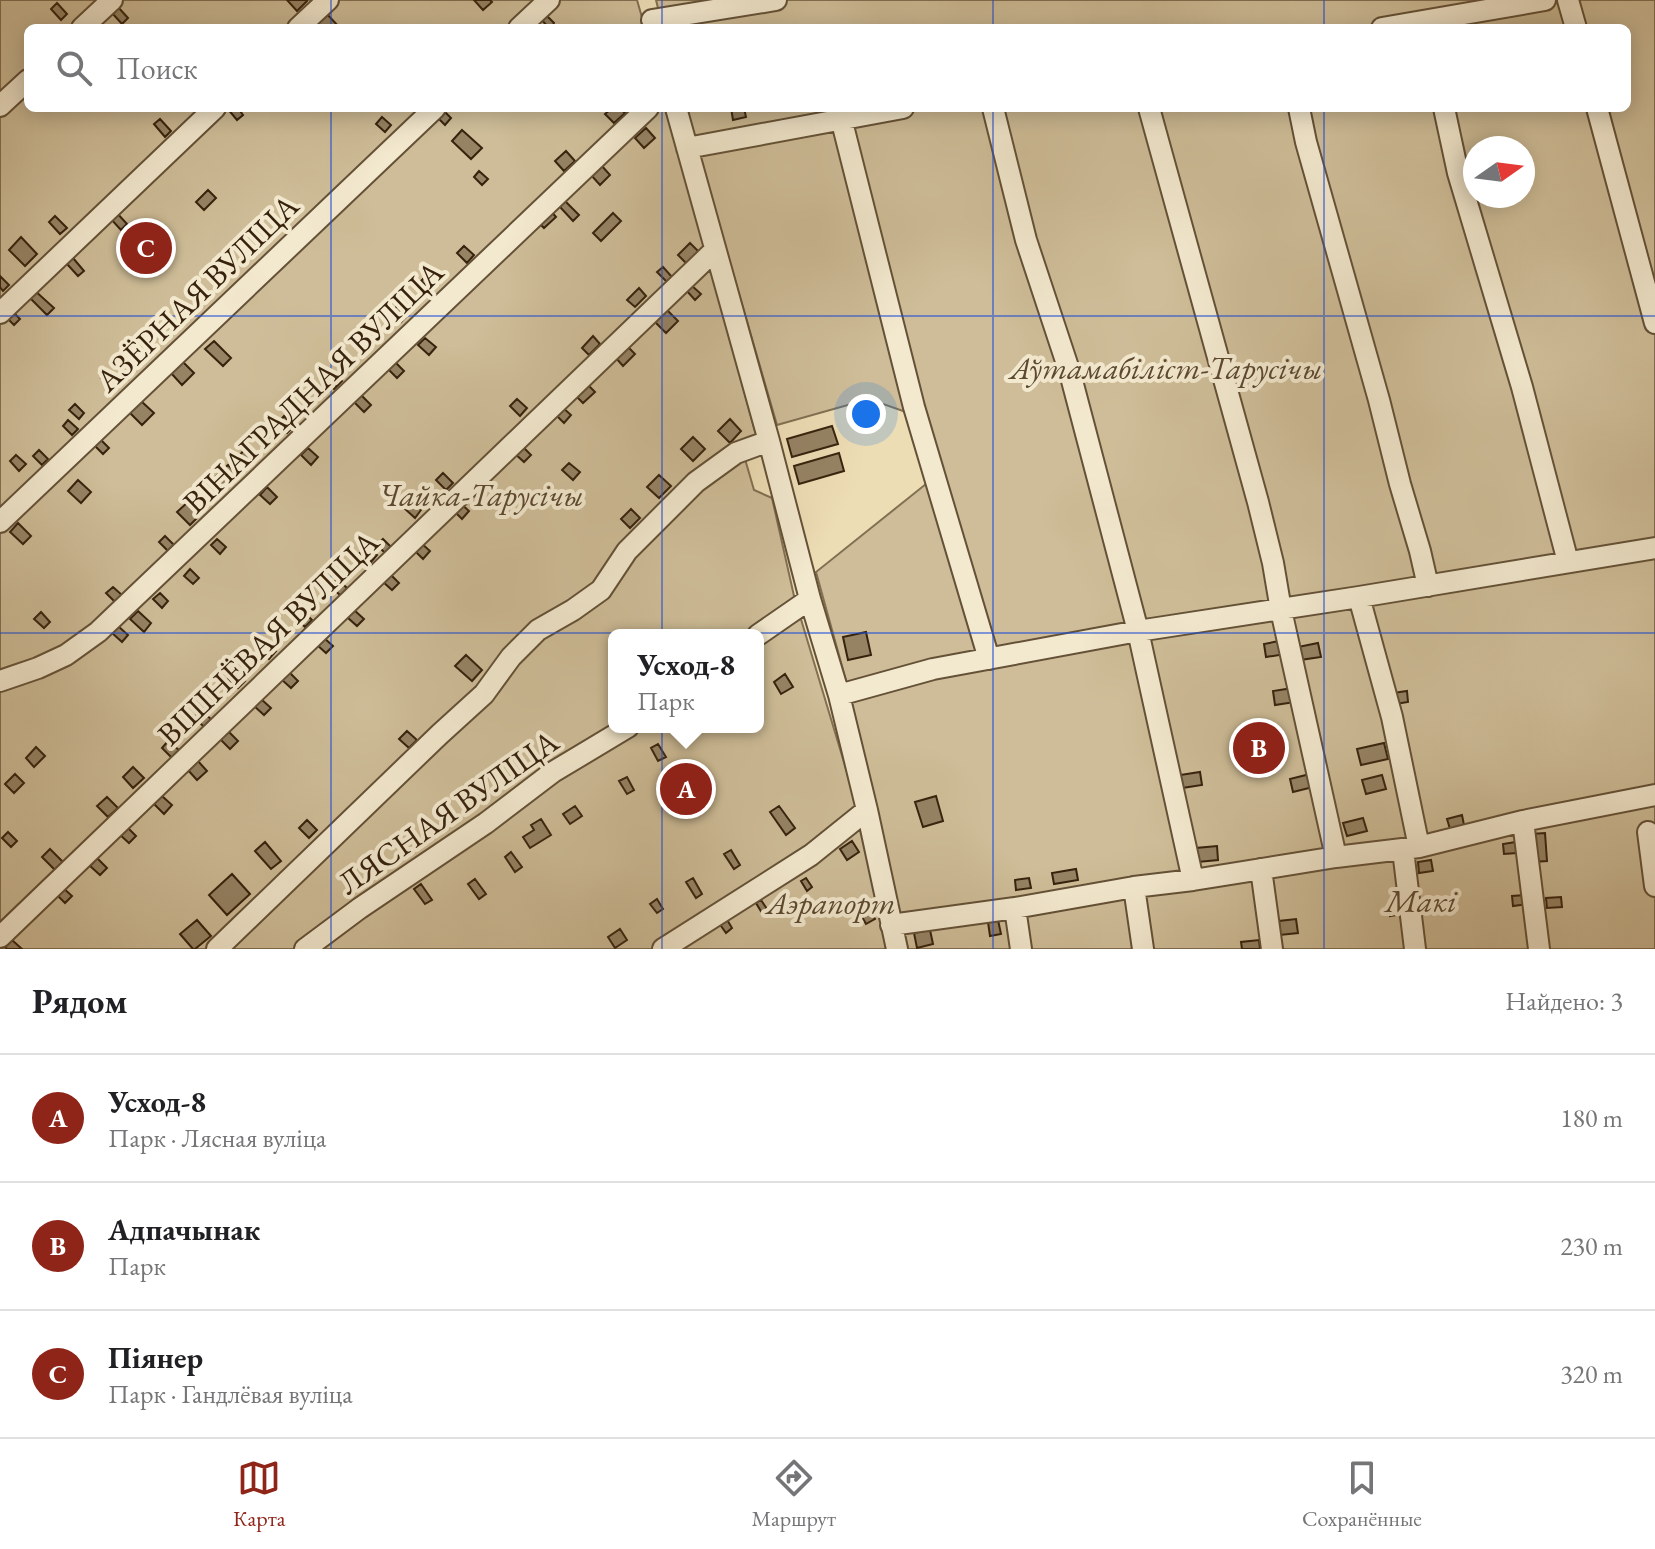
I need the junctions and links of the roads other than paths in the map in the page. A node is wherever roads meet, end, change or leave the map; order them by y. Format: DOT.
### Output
graph roads {
  1 [pos="112,0"];
  2 [pos="328,0"];
  3 [pos="549,0"];
  4 [pos="647,0"];
  5 [pos="776,0"];
  6 [pos="1545,0"];
  7 [pos="1568,0"];
  8 [pos="86,24"];
  9 [pos="302,24"];
  10 [pos="523,24"];
  11 [pos="653,24"];
  12 [pos="1431,24"];
  13 [pos="1575,24"];
  14 [pos="24,84"];
  15 [pos="0,106"];
  16 [pos="211,112"];
  17 [pos="431,112"];
  18 [pos="644,112"];
  19 [pos="677,112"];
  20 [pos="878,112"];
  21 [pos="994,112"];
  22 [pos="1150,112"];
  23 [pos="1300,112"];
  24 [pos="1445,112"];
  25 [pos="1598,112"];
  26 [pos="841,118"];
  27 [pos="687,148"];
  28 [pos="715,250"];
  29 [pos="0,313"];
  30 [pos="1655,323"];
  31 [pos="769,441"];
  32 [pos="0,522"];
  33 [pos="1655,548"];
  34 [pos="1568,562"];
  35 [pos="1428,586"];
  36 [pos="1359,597"];
  37 [pos="810,599"];
  38 [pos="1281,610"];
  39 [pos="764,631"];
  40 [pos="1138,631"];
  41 [pos="989,659"];
  42 [pos="0,681"];
  43 [pos="839,695"];
  44 [pos="618,733"];
  45 [pos="1655,795"];
  46 [pos="867,810"];
  47 [pos="1523,821"];
  48 [pos="1648,832"];
  49 [pos="1411,848"];
  50 [pos="1336,857"];
  51 [pos="1261,869"];
  52 [pos="1193,880"];
  53 [pos="1655,886"];
  54 [pos="1134,887"];
  55 [pos="1015,908"];
  56 [pos="891,925"];
  57 [pos="0,937"];
  58 [pos="217,949"];
  59 [pos="305,949"];
  60 [pos="663,949"];
  61 [pos="897,949"];
  62 [pos="1021,949"];
  63 [pos="1143,949"];
  64 [pos="1272,949"];
  65 [pos="1415,949"];
  66 [pos="1539,949"];
  1 -- 8 [label="street"];
  2 -- 9 [label="street"];
  3 -- 10 [label="street"];
  4 -- 11 [label="street"];
  5 -- 11 [label="street"];
  6 -- 12 [label="street"];
  7 -- 13 [label="street"];
  14 -- 15 [label="street"];
  16 -- 29 [label="street"];
  17 -- 32 [label="street, АЗЁРНАЯ ВУЛІЦА"];
  18 -- 42 [label="street, ВІНАГРАДНАЯ ВУЛІЦА"];
  19 -- 27 [label="street"];
  20 -- 26 [label="street"];
  21 -- 40 [label="street"];
  22 -- 38 [label="street"];
  23 -- 35 [label="street"];
  24 -- 34 [label="street"];
  25 -- 30 [label="street"];
  26 -- 27 [label="street"];
  26 -- 41 [label="street"];
  27 -- 28 [label="street"];
  28 -- 31 [label="street"];
  28 -- 57 [label="street, ВІШНЁВАЯ ВУЛІЦА"];
  31 -- 37 [label="street"];
  31 -- 58 [label="street"];
  33 -- 34 [label="street"];
  34 -- 35 [label="street"];
  35 -- 36 [label="street"];
  36 -- 38 [label="street"];
  36 -- 49 [label="street"];
  37 -- 39 [label="street"];
  37 -- 43 [label="street"];
  38 -- 40 [label="street"];
  38 -- 50 [label="street"];
  40 -- 41 [label="street"];
  40 -- 52 [label="street"];
  41 -- 43 [label="street"];
  43 -- 46 [label="street"];
  44 -- 59 [label="street, ЛЯСНАЯ ВУЛІЦА"];
  45 -- 47 [label="street"];
  46 -- 56 [label="street"];
  46 -- 60 [label="street"];
  47 -- 49 [label="street"];
  47 -- 66 [label="street"];
  48 -- 53 [label="street"];
  49 -- 50 [label="street"];
  49 -- 65 [label="street"];
  50 -- 51 [label="street"];
  51 -- 52 [label="street"];
  51 -- 64 [label="street"];
  52 -- 54 [label="street"];
  54 -- 55 [label="street"];
  54 -- 63 [label="street"];
  55 -- 56 [label="street"];
  55 -- 62 [label="street"];
  56 -- 61 [label="street"];
}
